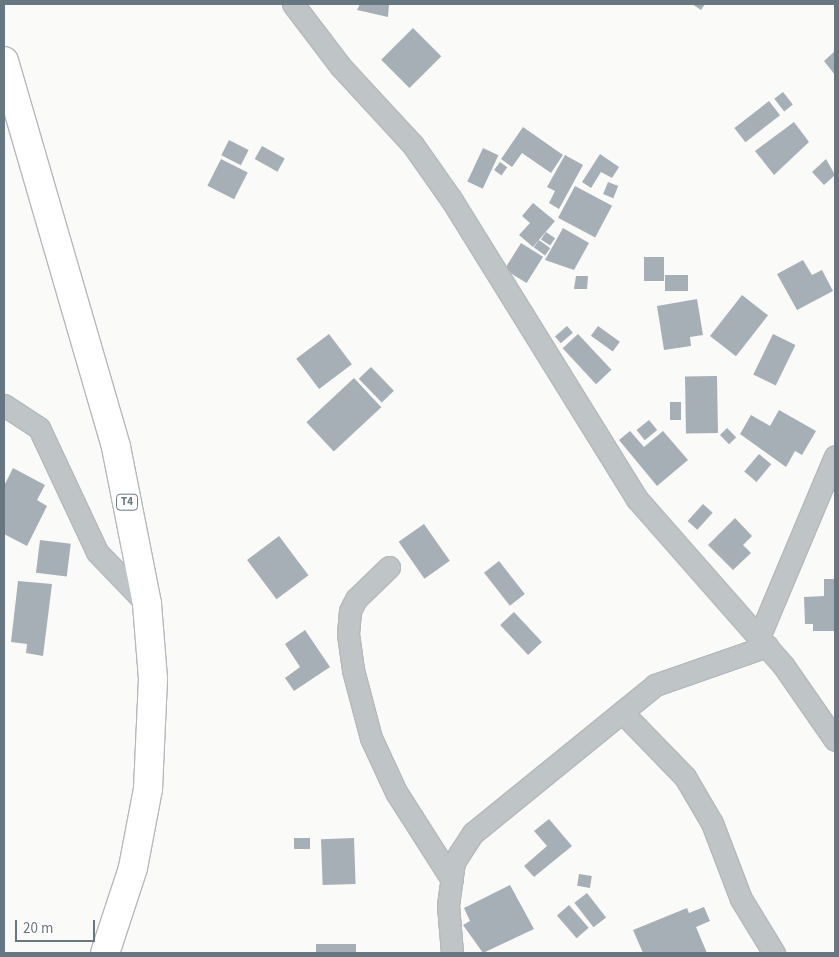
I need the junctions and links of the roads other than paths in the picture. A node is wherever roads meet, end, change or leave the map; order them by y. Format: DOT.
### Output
graph roads {
  1 [pos="293,4"];
  2 [pos="4,61"];
  3 [pos="4,405"];
  4 [pos="835,456"];
  5 [pos="389,567"];
  6 [pos="147,604"];
  7 [pos="763,641"];
  8 [pos="622,712"];
  9 [pos="835,740"];
  10 [pos="452,880"];
  11 [pos="105,953"];
  12 [pos="452,953"];
  13 [pos="774,953"];
  1 -- 7 [label="street"];
  2 -- 6 [label="highway, T4"];
  3 -- 6 [label="street"];
  4 -- 7 [label="street"];
  5 -- 10 [label="street"];
  6 -- 11 [label="highway, T4"];
  7 -- 8 [label="street"];
  7 -- 9 [label="street"];
  8 -- 10 [label="street"];
  8 -- 13 [label="street"];
  10 -- 12 [label="street"];
}
